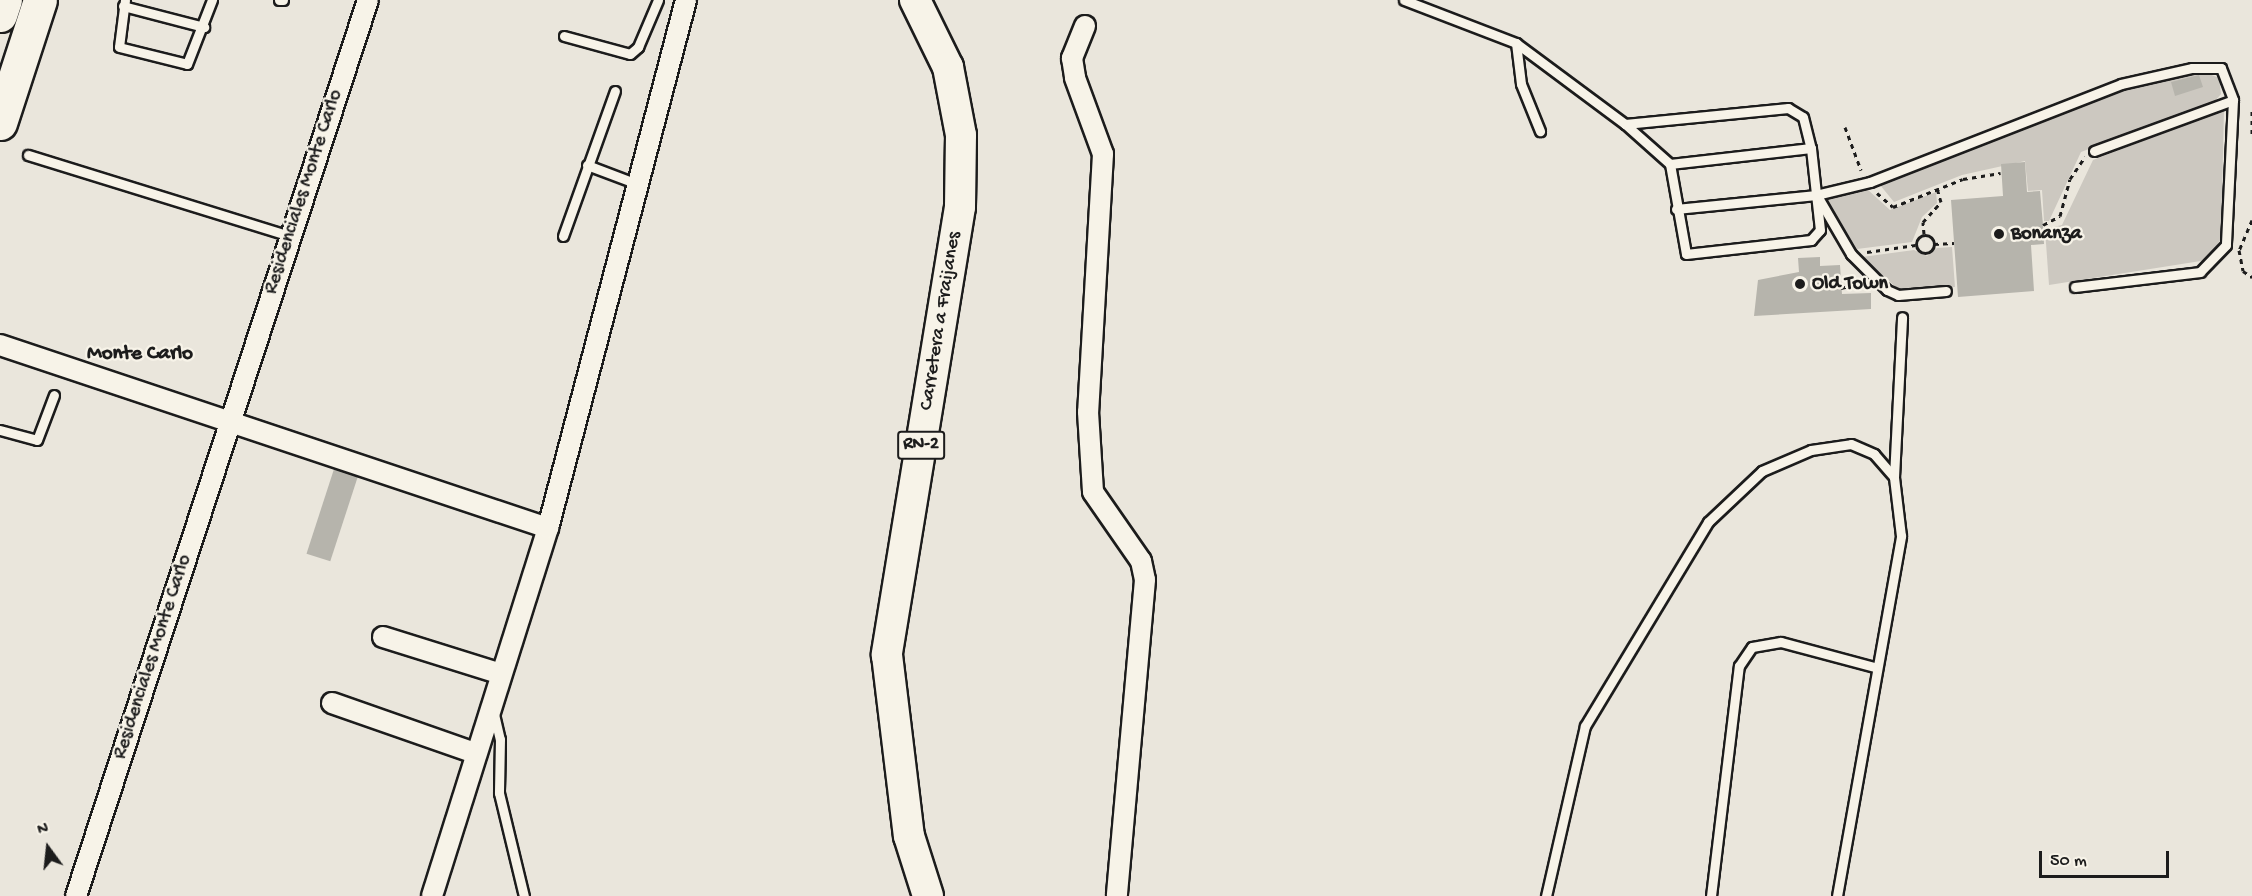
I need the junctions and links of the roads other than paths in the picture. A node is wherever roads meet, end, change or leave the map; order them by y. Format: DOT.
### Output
graph roads {
  1 [pos="5,0"];
  2 [pos="40,0"];
  3 [pos="212,0"];
  4 [pos="368,0"];
  5 [pos="658,0"];
  6 [pos="686,0"];
  7 [pos="915,0"];
  8 [pos="1404,0"];
  9 [pos="124,3"];
  10 [pos="0,15"];
  11 [pos="1085,26"];
  12 [pos="204,27"];
  13 [pos="564,36"];
  14 [pos="1516,43"];
  15 [pos="615,91"];
  16 [pos="2233,100"];
  17 [pos="0,123"];
  18 [pos="1625,124"];
  19 [pos="1540,131"];
  20 [pos="1811,148"];
  21 [pos="2094,152"];
  22 [pos="28,155"];
  23 [pos="1670,164"];
  24 [pos="587,165"];
  25 [pos="640,185"];
  26 [pos="1816,195"];
  27 [pos="1676,209"];
  28 [pos="289,236"];
  29 [pos="563,236"];
  30 [pos="2075,287"];
  31 [pos="1946,291"];
  32 [pos="1902,317"];
  33 [pos="0,345"];
  34 [pos="54,395"];
  35 [pos="231,418"];
  36 [pos="0,430"];
  37 [pos="1894,477"];
  38 [pos="548,528"];
  39 [pos="383,637"];
  40 [pos="1874,667"];
  41 [pos="501,674"];
  42 [pos="492,702"];
  43 [pos="332,703"];
  44 [pos="475,753"];
  45 [pos="76,896"];
  46 [pos="432,896"];
  47 [pos="524,896"];
  48 [pos="928,896"];
  49 [pos="1117,896"];
  50 [pos="1546,896"];
  51 [pos="1711,896"];
  52 [pos="1837,896"];
  1 -- 10 [label="highway"];
  2 -- 17 [label="highway"];
  3 -- 12 [label="lane"];
  4 -- 28 [label="street, Residenciales Monte Carlo"];
  5 -- 13 [label="lane"];
  6 -- 25 [label="street"];
  7 -- 48 [label="main road, Carretera a Fraijanes / RN-2"];
  8 -- 14 [label="lane"];
  9 -- 12 [label="lane"];
  9 -- 12 [label="lane"];
  11 -- 49 [label="street"];
  14 -- 18 [label="lane"];
  14 -- 19 [label="lane"];
  15 -- 24 [label="lane"];
  16 -- 21 [label="lane"];
  16 -- 26 [label="lane"];
  16 -- 30 [label="lane"];
  18 -- 20 [label="lane"];
  18 -- 23 [label="lane"];
  20 -- 23 [label="lane"];
  20 -- 26 [label="lane"];
  22 -- 28 [label="lane"];
  23 -- 27 [label="lane"];
  24 -- 25 [label="lane"];
  24 -- 29 [label="lane"];
  25 -- 38 [label="street"];
  26 -- 27 [label="lane"];
  26 -- 27 [label="lane"];
  26 -- 31 [label="lane"];
  28 -- 35 [label="street, Residenciales Monte Carlo"];
  32 -- 37 [label="lane"];
  33 -- 35 [label="street"];
  34 -- 36 [label="lane"];
  35 -- 38 [label="street"];
  35 -- 45 [label="street, Residenciales Monte Carlo"];
  37 -- 40 [label="lane"];
  37 -- 50 [label="lane"];
  38 -- 41 [label="street"];
  39 -- 41 [label="street"];
  40 -- 51 [label="lane"];
  40 -- 52 [label="lane"];
  41 -- 42 [label="street"];
  42 -- 44 [label="street"];
  42 -- 47 [label="lane"];
  43 -- 44 [label="street"];
  44 -- 46 [label="street"];
}
